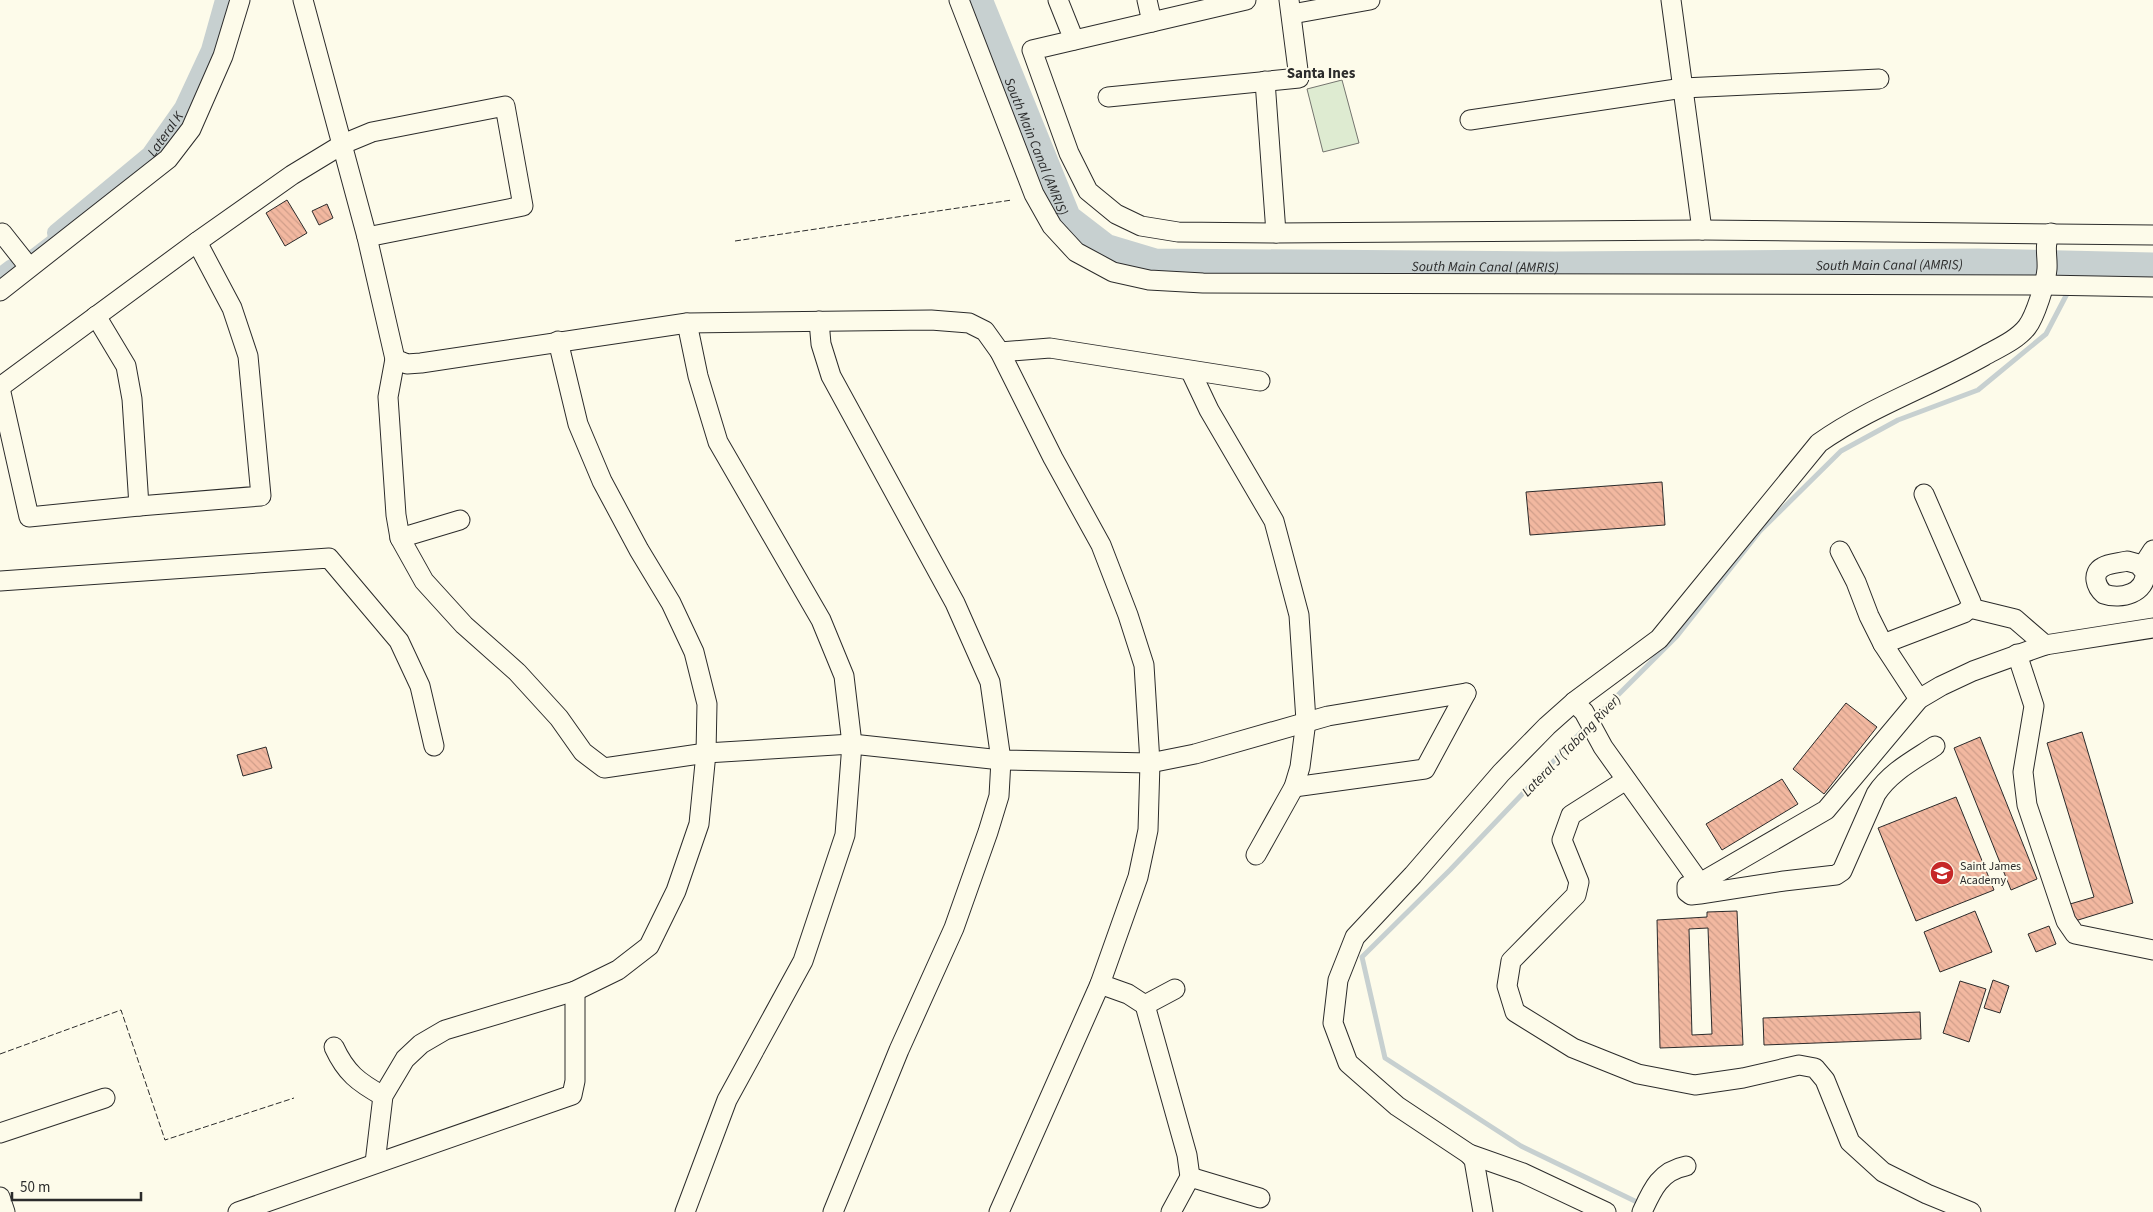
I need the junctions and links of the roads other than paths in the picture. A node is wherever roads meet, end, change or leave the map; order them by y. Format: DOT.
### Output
graph roads {
  1 [pos="240,0"];
  2 [pos="303,0"];
  3 [pos="959,0"];
  4 [pos="1058,0"];
  5 [pos="1147,0"];
  6 [pos="1246,0"];
  7 [pos="1370,0"];
  8 [pos="1671,0"];
  9 [pos="1290,7"];
  10 [pos="1152,22"];
  11 [pos="1074,40"];
  12 [pos="1879,79"];
  13 [pos="1265,81"];
  14 [pos="1683,88"];
  15 [pos="1108,97"];
  16 [pos="1470,120"];
  17 [pos="343,144"];
  18 [pos="1702,230"];
  19 [pos="2,233"];
  20 [pos="1276,233"];
  21 [pos="2153,234"];
  22 [pos="367,237"];
  23 [pos="2048,237"];
  24 [pos="197,242"];
  25 [pos="29,267"];
  26 [pos="2050,280"];
  27 [pos="2153,287"];
  28 [pos="0,291"];
  29 [pos="96,316"];
  30 [pos="820,321"];
  31 [pos="687,323"];
  32 [pos="558,341"];
  33 [pos="1000,352"];
  34 [pos="395,359"];
  35 [pos="1191,372"];
  36 [pos="1260,381"];
  37 [pos="0,387"];
  38 [pos="1924,494"];
  39 [pos="139,506"];
  40 [pos="460,520"];
  41 [pos="400,538"];
  42 [pos="2153,550"];
  43 [pos="1840,551"];
  44 [pos="2146,578"];
  45 [pos="0,581"];
  46 [pos="1970,608"];
  47 [pos="2153,628"];
  48 [pos="1882,644"];
  49 [pos="2044,645"];
  50 [pos="2017,654"];
  51 [pos="1919,699"];
  52 [pos="1579,707"];
  53 [pos="1306,721"];
  54 [pos="852,744"];
  55 [pos="434,746"];
  56 [pos="1935,746"];
  57 [pos="706,753"];
  58 [pos="1001,760"];
  59 [pos="1150,763"];
  60 [pos="1626,780"];
  61 [pos="1294,787"];
  62 [pos="1256,855"];
  63 [pos="1700,883"];
  64 [pos="2153,950"];
  65 [pos="1100,984"];
  66 [pos="1175,989"];
  67 [pos="575,991"];
  68 [pos="1144,1005"];
  69 [pos="334,1047"];
  70 [pos="383,1096"];
  71 [pos="105,1098"];
  72 [pos="0,1133"];
  73 [pos="1469,1154"];
  74 [pos="375,1163"];
  75 [pos="1686,1166"];
  76 [pos="1190,1177"];
  77 [pos="0,1197"];
  78 [pos="1260,1198"];
  79 [pos="5,1212"];
  80 [pos="238,1212"];
  81 [pos="685,1212"];
  82 [pos="833,1212"];
  83 [pos="999,1212"];
  84 [pos="1171,1212"];
  85 [pos="1483,1212"];
  86 [pos="1606,1212"];
  87 [pos="1642,1212"];
  88 [pos="1970,1212"];
  1 -- 25 [label="street"];
  2 -- 17 [label="street"];
  3 -- 26 [label="street"];
  4 -- 11 [label="street"];
  5 -- 10 [label="street"];
  6 -- 10 [label="street"];
  7 -- 9 [label="street"];
  8 -- 14 [label="street"];
  9 -- 13 [label="street"];
  10 -- 11 [label="street"];
  11 -- 20 [label="street"];
  12 -- 14 [label="street"];
  13 -- 15 [label="street"];
  13 -- 20 [label="street"];
  14 -- 16 [label="street"];
  14 -- 18 [label="street"];
  17 -- 22 [label="street"];
  17 -- 22 [label="street"];
  17 -- 24 [label="street"];
  18 -- 20 [label="street"];
  18 -- 23 [label="street"];
  19 -- 25 [label="street"];
  21 -- 23 [label="street"];
  22 -- 34 [label="street"];
  23 -- 26 [label="street"];
  24 -- 29 [label="street"];
  24 -- 39 [label="street"];
  25 -- 28 [label="street"];
  26 -- 27 [label="street"];
  26 -- 52 [label="street"];
  29 -- 37 [label="street"];
  29 -- 39 [label="street"];
  30 -- 31 [label="street"];
  30 -- 33 [label="street"];
  30 -- 58 [label="street"];
  31 -- 32 [label="street"];
  31 -- 54 [label="street"];
  32 -- 34 [label="street"];
  32 -- 57 [label="street"];
  33 -- 35 [label="street"];
  33 -- 59 [label="street"];
  34 -- 41 [label="street"];
  35 -- 36 [label="street"];
  35 -- 53 [label="street"];
  37 -- 39 [label="street"];
  38 -- 46 [label="street"];
  40 -- 41 [label="street"];
  41 -- 57 [label="street"];
  42 -- 44 [label="street"];
  43 -- 48 [label="street"];
  45 -- 55 [label="street"];
  46 -- 48 [label="street"];
  46 -- 49 [label="street"];
  47 -- 49 [label="street"];
  48 -- 51 [label="street"];
  49 -- 50 [label="street"];
  50 -- 51 [label="street"];
  50 -- 64 [label="street"];
  51 -- 63 [label="street"];
  52 -- 60 [label="street"];
  52 -- 73 [label="street"];
  53 -- 59 [label="street"];
  53 -- 61 [label="street"];
  53 -- 61 [label="street"];
  54 -- 57 [label="street"];
  54 -- 58 [label="street"];
  54 -- 81 [label="street"];
  56 -- 63 [label="street"];
  57 -- 67 [label="street"];
  58 -- 59 [label="street"];
  58 -- 82 [label="street"];
  59 -- 65 [label="street"];
  60 -- 63 [label="street"];
  60 -- 88 [label="street"];
  61 -- 62 [label="street"];
  65 -- 68 [label="street"];
  65 -- 83 [label="street"];
  66 -- 68 [label="street"];
  67 -- 70 [label="street"];
  67 -- 74 [label="street"];
  68 -- 76 [label="street"];
  69 -- 70 [label="street"];
  70 -- 74 [label="street"];
  71 -- 72 [label="street"];
  73 -- 85 [label="street"];
  73 -- 86 [label="street"];
  74 -- 80 [label="street"];
  75 -- 87 [label="street"];
  76 -- 78 [label="street"];
  76 -- 84 [label="street"];
  77 -- 79 [label="street"];
}
